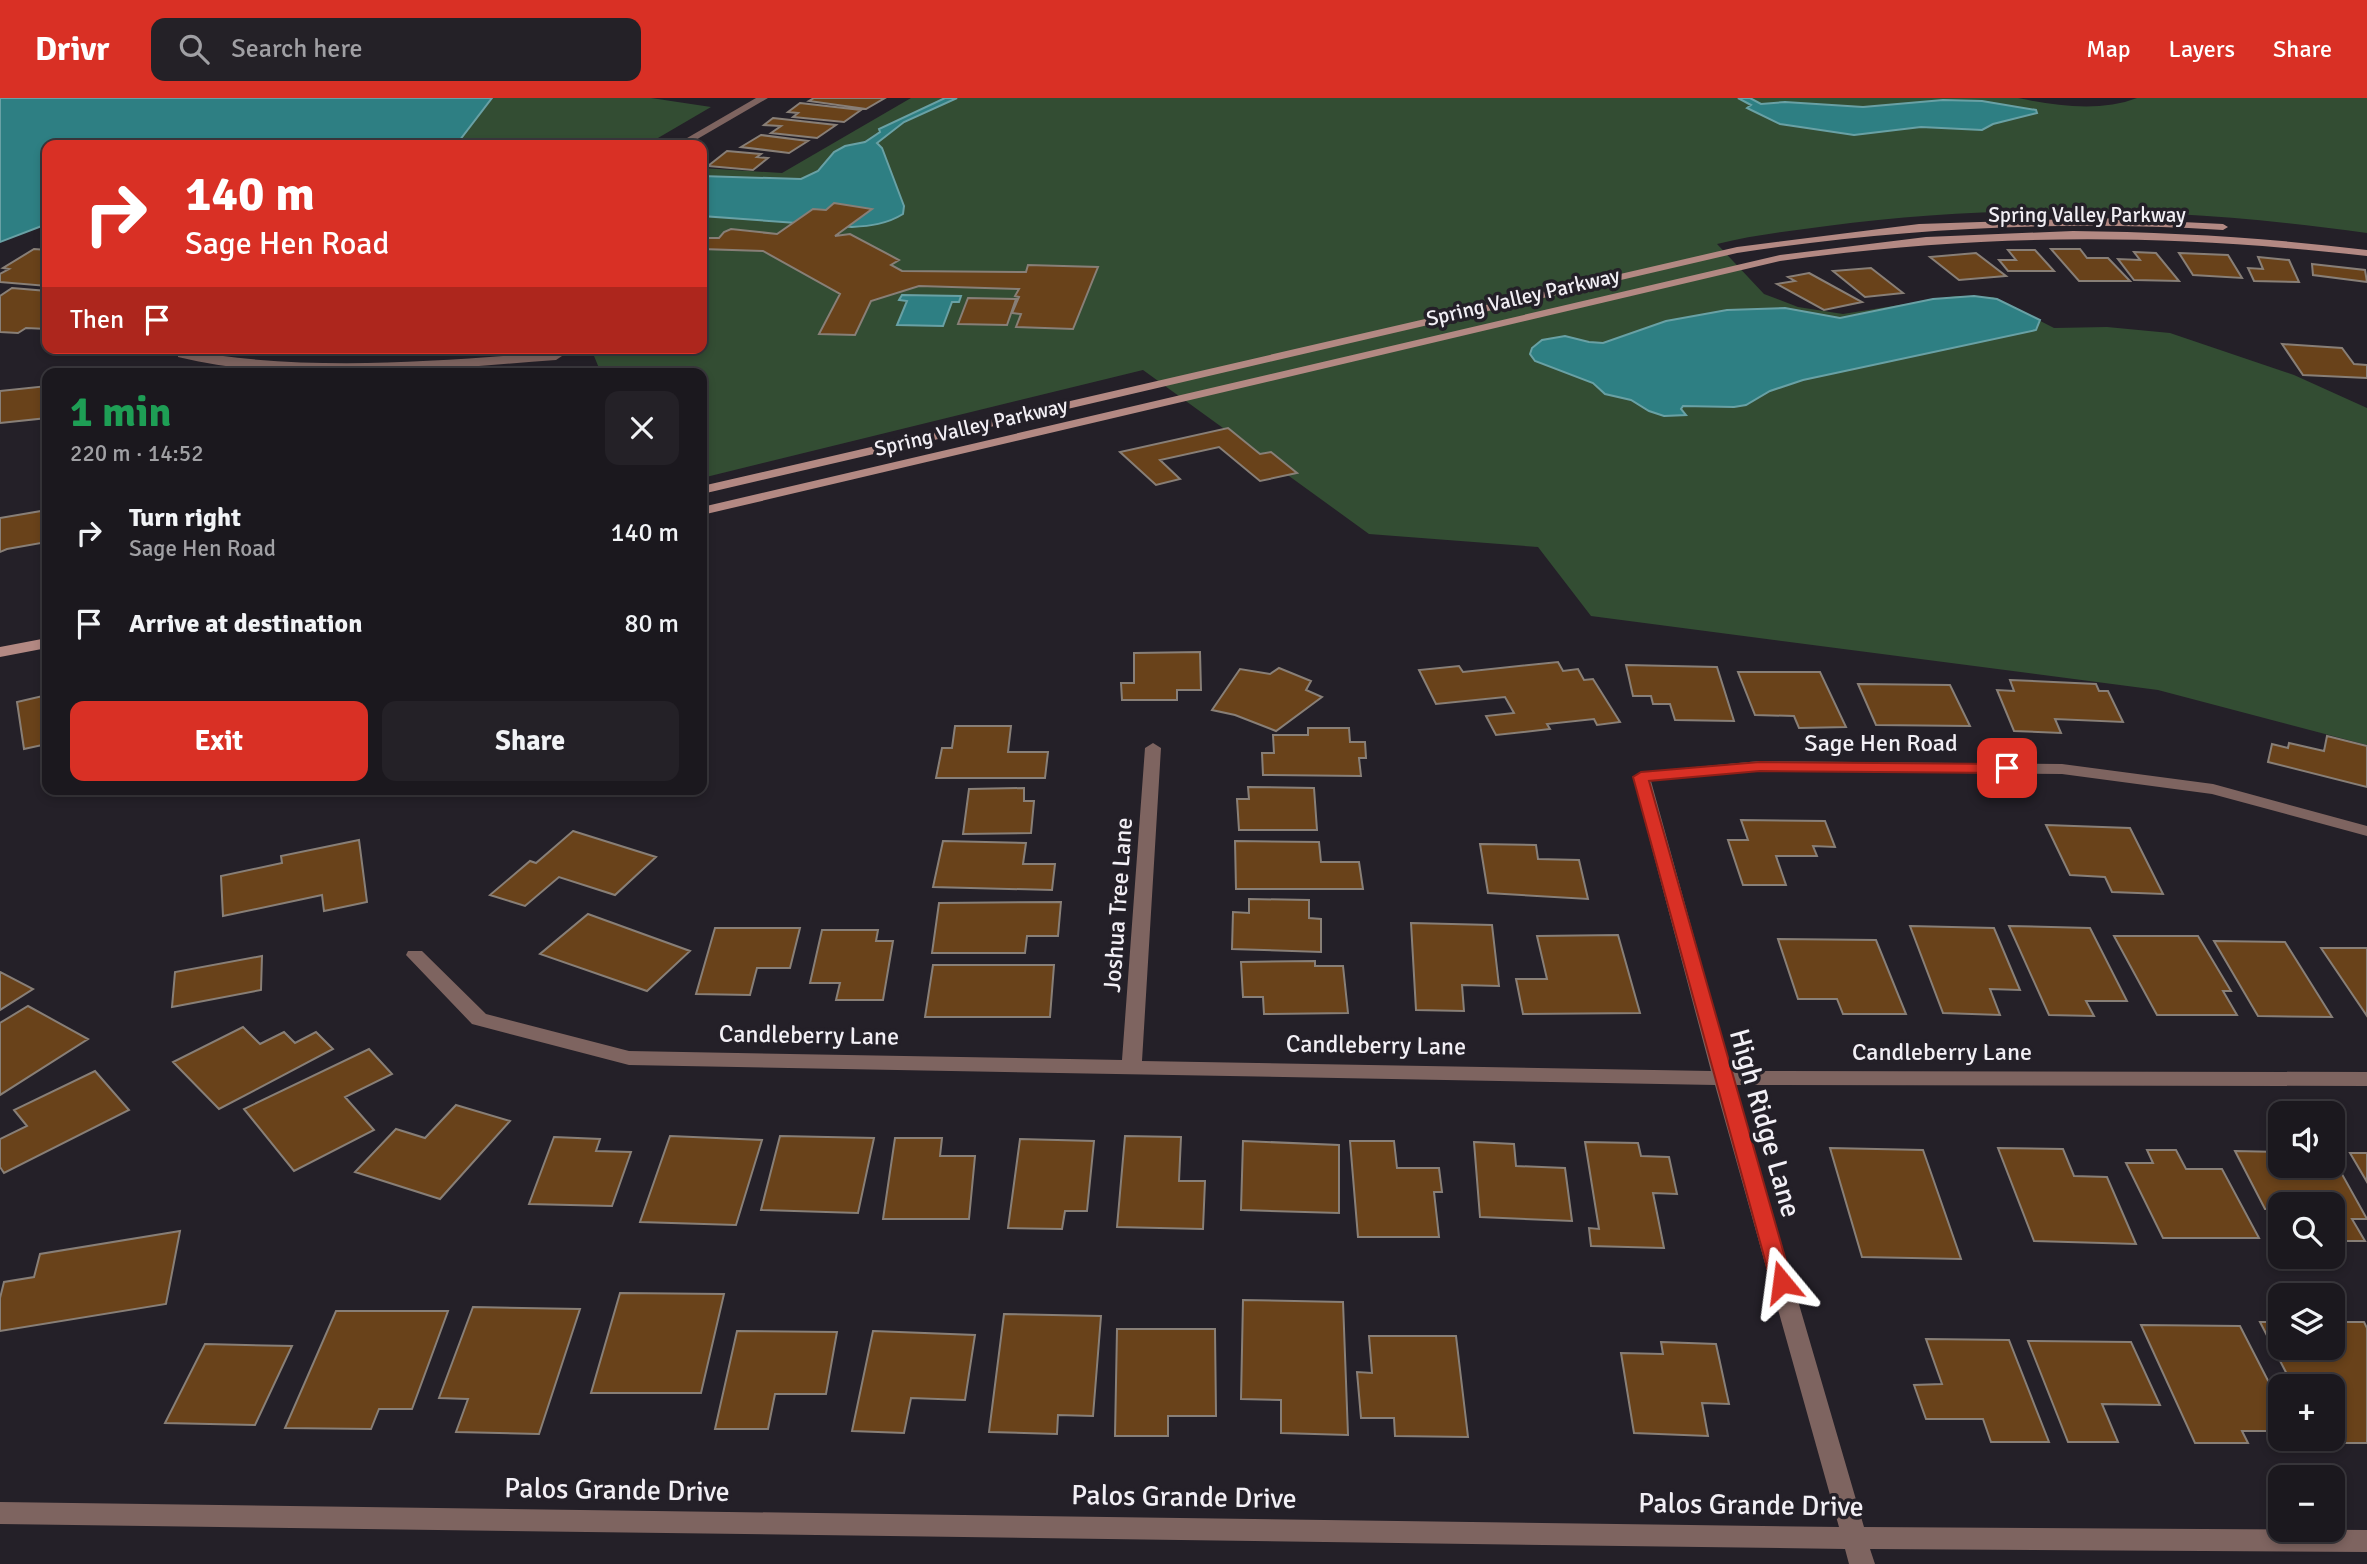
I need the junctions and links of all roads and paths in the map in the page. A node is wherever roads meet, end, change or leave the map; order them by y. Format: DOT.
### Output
graph roads {
  1 [pos="763,98"];
  2 [pos="689,140"];
  3 [pos="2367,241"];
  4 [pos="2367,253"];
  5 [pos="183,354"];
  6 [pos="536,354"];
  7 [pos="279,368"];
  8 [pos="393,368"];
  9 [pos="707,489"];
  10 [pos="707,510"];
  11 [pos="42,644"];
  12 [pos="0,652"];
  13 [pos="1153,748"];
  14 [pos="1641,777"];
  15 [pos="2367,831"];
  16 [pos="415,955"];
  17 [pos="1132,1066"];
  18 [pos="1723,1078"];
  19 [pos="2367,1079"];
  20 [pos="0,1513"];
  21 [pos="1856,1538"];
  22 [pos="2367,1541"];
  23 [pos="1863,1564"];
  1 -- 2 [label="street"];
  3 -- 9 [label="street, Spring Valley Parkway"];
  4 -- 10 [label="street, Spring Valley Parkway"];
  5 -- 7 [label="street"];
  6 -- 8 [label="street"];
  11 -- 12 [label="street"];
  13 -- 17 [label="street, Joshua Tree Lane"];
  14 -- 15 [label="street, Sage Hen Road"];
  14 -- 18 [label="street, High Ridge Lane"];
  16 -- 17 [label="street, Candleberry Lane"];
  17 -- 18 [label="street, Candleberry Lane"];
  18 -- 19 [label="street, Candleberry Lane"];
  18 -- 21 [label="street, High Ridge Lane"];
  20 -- 21 [label="street, Palos Grande Drive"];
  21 -- 22 [label="street, Palos Grande Drive"];
  21 -- 23 [label="street, High Ridge Lane"];
}
